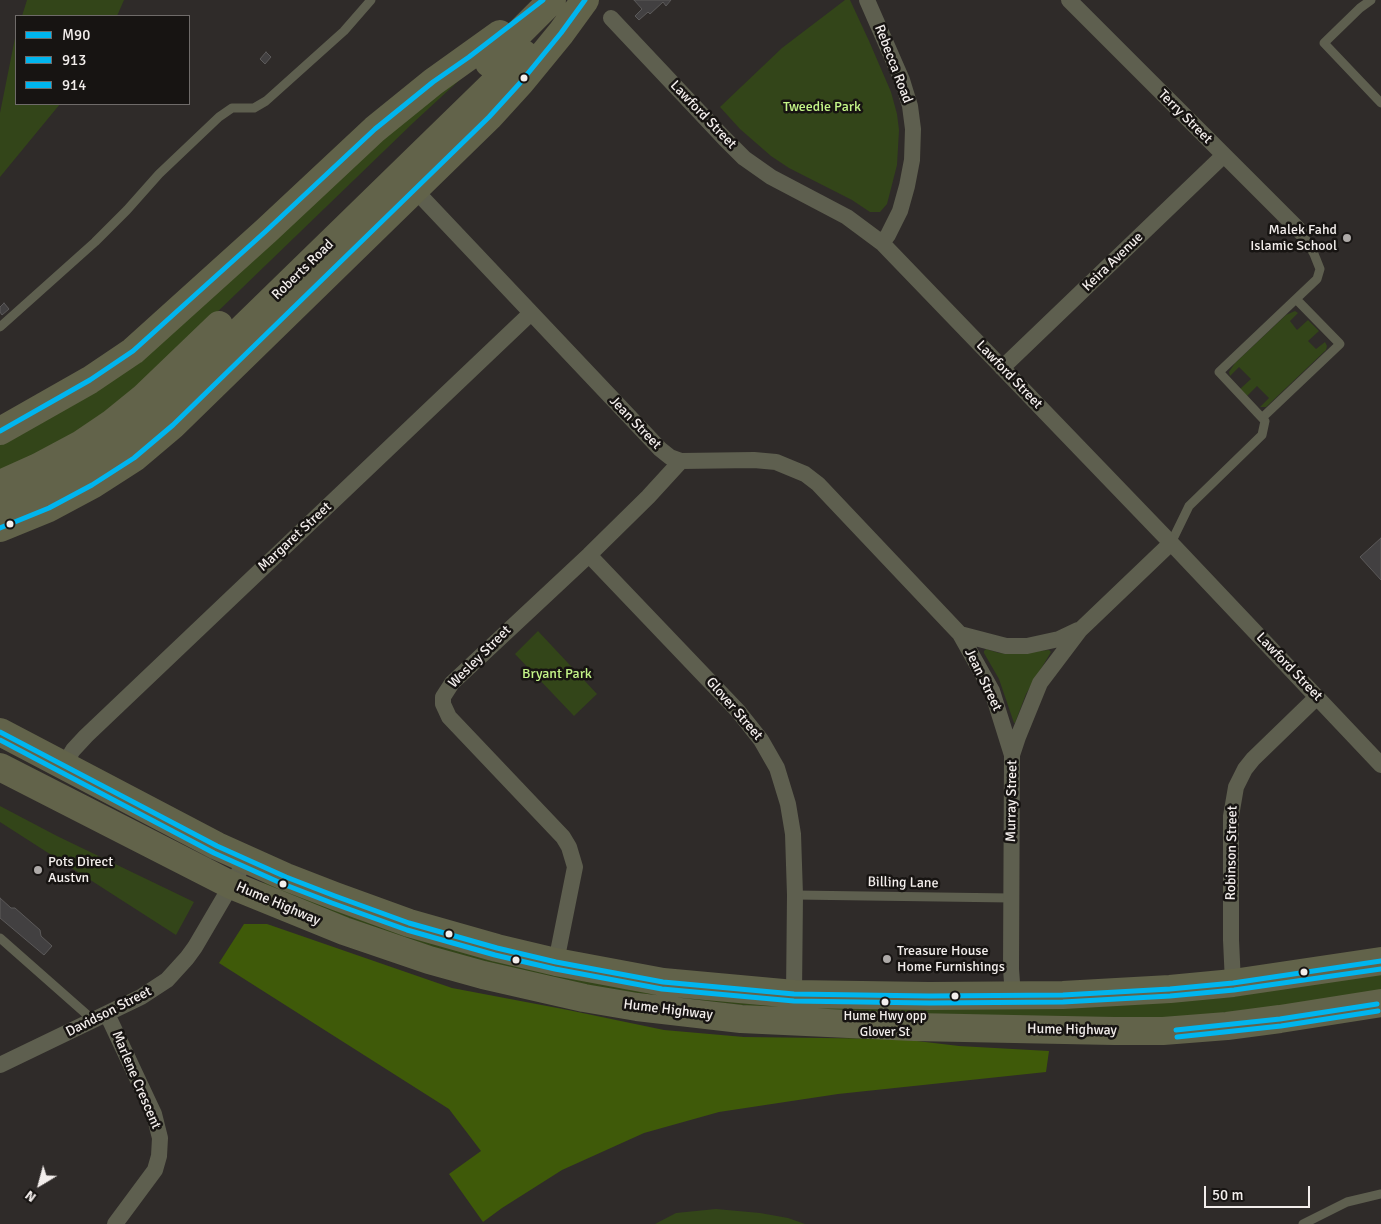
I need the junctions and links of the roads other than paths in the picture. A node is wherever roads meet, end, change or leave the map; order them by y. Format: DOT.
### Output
graph roads {
  1 [pos="371,0"];
  2 [pos="543,0"];
  3 [pos="552,0"];
  4 [pos="581,0"];
  5 [pos="585,0"];
  6 [pos="867,0"];
  7 [pos="1069,0"];
  8 [pos="1371,0"];
  9 [pos="611,18"];
  10 [pos="1381,103"];
  11 [pos="424,139"];
  12 [pos="1224,155"];
  13 [pos="415,190"];
  14 [pos="1302,233"];
  15 [pos="882,243"];
  16 [pos="1296,299"];
  17 [pos="531,313"];
  18 [pos="0,327"];
  19 [pos="1002,368"];
  20 [pos="1263,417"];
  21 [pos="0,431"];
  22 [pos="681,461"];
  23 [pos="0,484"];
  24 [pos="0,505"];
  25 [pos="0,528"];
  26 [pos="1171,543"];
  27 [pos="589,555"];
  28 [pos="1080,630"];
  29 [pos="960,634"];
  30 [pos="1317,697"];
  31 [pos="0,732"];
  32 [pos="1012,755"];
  33 [pos="64,765"];
  34 [pos="1381,765"];
  35 [pos="0,767"];
  36 [pos="246,860"];
  37 [pos="231,885"];
  38 [pos="795,896"];
  39 [pos="1011,898"];
  40 [pos="0,938"];
  41 [pos="1381,961"];
  42 [pos="556,962"];
  43 [pos="1233,983"];
  44 [pos="794,994"];
  45 [pos="1013,996"];
  46 [pos="1381,1003"];
  47 [pos="100,1017"];
  48 [pos="0,1065"];
  49 [pos="1381,1194"];
  50 [pos="115,1224"];
  51 [pos="1303,1224"];
  1 -- 18 [label="lane"];
  2 -- 21 [label="highway"];
  3 -- 11 [label="highway, Roberts Road"];
  4 -- 11 [label="highway, Roberts Road"];
  5 -- 13 [label="highway"];
  6 -- 15 [label="street, Rebecca Road"];
  7 -- 12 [label="street, Terry Street"];
  8 -- 10 [label="lane"];
  9 -- 15 [label="street, Lawford Street"];
  11 -- 23 [label="highway, Roberts Road"];
  11 -- 24 [label="highway, Roberts Road"];
  12 -- 14 [label="street, Terry Street"];
  12 -- 19 [label="street, Keira Avenue"];
  13 -- 17 [label="street, Jean Street"];
  13 -- 25 [label="highway"];
  14 -- 16 [label="lane"];
  15 -- 19 [label="street, Lawford Street"];
  16 -- 20 [label="lane"];
  16 -- 20 [label="lane"];
  17 -- 22 [label="street, Jean Street"];
  17 -- 33 [label="street, Margaret Street"];
  19 -- 26 [label="street, Lawford Street"];
  20 -- 26 [label="lane"];
  22 -- 27 [label="street, Wesley Street"];
  22 -- 29 [label="street, Jean Street"];
  26 -- 28 [label="street, Murray Street"];
  26 -- 30 [label="street, Lawford Street"];
  27 -- 38 [label="street, Glover Street"];
  27 -- 42 [label="street, Wesley Street"];
  28 -- 29 [label="street, Jean Street"];
  28 -- 32 [label="street, Murray Street"];
  29 -- 32 [label="street, Jean Street"];
  30 -- 34 [label="street, Lawford Street"];
  30 -- 43 [label="street, Robinson Street"];
  31 -- 33 [label="highway, Hume Highway"];
  32 -- 39 [label="street, Murray Street"];
  33 -- 36 [label="highway, Hume Highway"];
  35 -- 37 [label="highway, Hume Highway"];
  36 -- 37 [label="street, Davidson Street"];
  36 -- 42 [label="highway, Hume Highway"];
  37 -- 46 [label="highway, Hume Highway"];
  37 -- 47 [label="street, Davidson Street"];
  38 -- 39 [label="lane, Billing Lane"];
  38 -- 44 [label="street, Glover Street"];
  39 -- 45 [label="street, Murray Street"];
  40 -- 47 [label="lane"];
  41 -- 43 [label="highway, Hume Highway"];
  42 -- 44 [label="highway, Hume Highway"];
  43 -- 45 [label="highway, Hume Highway"];
  44 -- 45 [label="highway, Hume Highway"];
  47 -- 48 [label="street, Davidson Street"];
  47 -- 50 [label="street, Marlene Crescent"];
  49 -- 51 [label="lane"];
}
